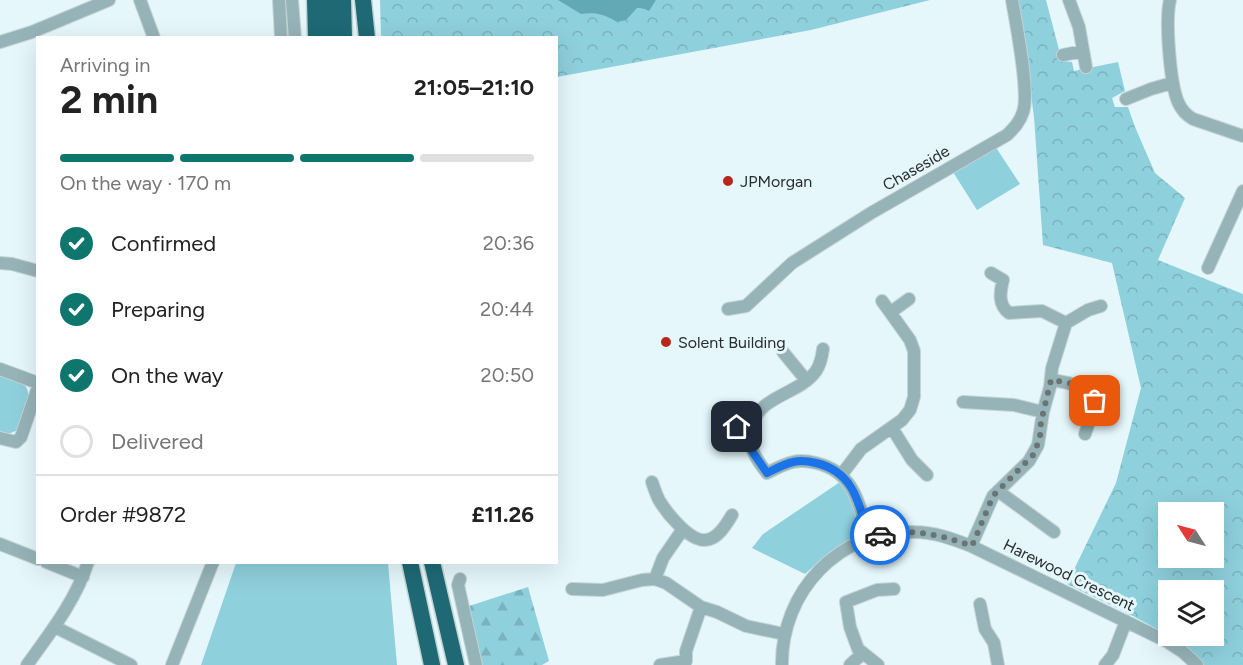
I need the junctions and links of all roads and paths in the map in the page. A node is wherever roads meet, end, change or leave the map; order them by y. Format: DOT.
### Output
graph roads {
  1 [pos="109,0"];
  2 [pos="141,0"];
  3 [pos="279,0"];
  4 [pos="292,0"];
  5 [pos="315,0"];
  6 [pos="329,0"];
  7 [pos="344,0"];
  8 [pos="358,0"];
  9 [pos="363,0"];
  10 [pos="1012,0"];
  11 [pos="1069,0"];
  12 [pos="1170,0"];
  13 [pos="153,36"];
  14 [pos="281,36"];
  15 [pos="294,36"];
  16 [pos="316,36"];
  17 [pos="330,36"];
  18 [pos="344,36"];
  19 [pos="359,36"];
  20 [pos="367,36"];
  21 [pos="0,42"];
  22 [pos="1083,51"];
  23 [pos="1063,55"];
  24 [pos="1086,67"];
  25 [pos="1172,83"];
  26 [pos="1126,99"];
  27 [pos="1243,136"];
  28 [pos="1243,191"];
  29 [pos="0,263"];
  30 [pos="1208,268"];
  31 [pos="36,270"];
  32 [pos="991,273"];
  33 [pos="909,299"];
  34 [pos="882,301"];
  35 [pos="1101,306"];
  36 [pos="728,309"];
  37 [pos="891,312"];
  38 [pos="1066,322"];
  39 [pos="823,349"];
  40 [pos="783,352"];
  41 [pos="0,369"];
  42 [pos="807,380"];
  43 [pos="1051,380"];
  44 [pos="36,384"];
  45 [pos="36,391"];
  46 [pos="1043,412"];
  47 [pos="1092,414"];
  48 [pos="974,416"];
  49 [pos="724,419"];
  50 [pos="1104,419"];
  51 [pos="892,428"];
  52 [pos="750,430"];
  53 [pos="1085,434"];
  54 [pos="0,438"];
  55 [pos="842,474"];
  56 [pos="927,475"];
  57 [pos="652,482"];
  58 [pos="998,491"];
  59 [pos="732,515"];
  60 [pos="1050,524"];
  61 [pos="682,530"];
  62 [pos="869,538"];
  63 [pos="0,544"];
  64 [pos="972,546"];
  65 [pos="36,558"];
  66 [pos="51,564"];
  67 [pos="87,564"];
  68 [pos="212,564"];
  69 [pos="410,564"];
  70 [pos="432,564"];
  71 [pos="83,577"];
  72 [pos="460,579"];
  73 [pos="655,579"];
  74 [pos="572,589"];
  75 [pos="894,589"];
  76 [pos="838,592"];
  77 [pos="846,602"];
  78 [pos="980,604"];
  79 [pos="700,607"];
  80 [pos="1126,621"];
  81 [pos="55,627"];
  82 [pos="784,634"];
  83 [pos="862,654"];
  84 [pos="686,663"];
  85 [pos="27,665"];
  86 [pos="131,665"];
  87 [pos="172,665"];
  88 [pos="432,665"];
  89 [pos="456,665"];
  90 [pos="476,665"];
  91 [pos="660,665"];
  92 [pos="782,665"];
  93 [pos="850,665"];
  94 [pos="878,665"];
  95 [pos="998,665"];
  96 [pos="1106,665"];
  97 [pos="1197,665"];
  1 -- 21 [label="street"];
  2 -- 13 [label="street"];
  3 -- 14 [label="street"];
  4 -- 15 [label="street"];
  5 -- 16 [label="highway"];
  6 -- 17 [label="highway"];
  7 -- 18 [label="highway"];
  8 -- 19 [label="highway"];
  9 -- 20 [label="highway"];
  10 -- 36 [label="street, Chaseside"];
  11 -- 22 [label="street"];
  12 -- 25 [label="street"];
  22 -- 23 [label="street"];
  22 -- 24 [label="street"];
  25 -- 26 [label="street"];
  25 -- 27 [label="street"];
  28 -- 30 [label="street"];
  29 -- 31 [label="street"];
  32 -- 38 [label="street"];
  33 -- 37 [label="street"];
  34 -- 37 [label="street"];
  35 -- 38 [label="street"];
  37 -- 51 [label="street"];
  38 -- 43 [label="street"];
  39 -- 42 [label="street"];
  40 -- 42 [label="street"];
  41 -- 44 [label="street"];
  42 -- 52 [label="street"];
  43 -- 46 [label="street"];
  43 -- 47 [label="street"];
  45 -- 54 [label="street"];
  46 -- 48 [label="street"];
  46 -- 58 [label="street"];
  47 -- 50 [label="street"];
  47 -- 53 [label="street"];
  49 -- 52 [label="street"];
  51 -- 55 [label="street"];
  51 -- 56 [label="street"];
  52 -- 55 [label="street"];
  55 -- 62 [label="street"];
  57 -- 61 [label="street"];
  58 -- 60 [label="street"];
  58 -- 64 [label="street"];
  59 -- 61 [label="street"];
  61 -- 73 [label="street"];
  62 -- 64 [label="street, Harewood Crescent"];
  62 -- 82 [label="street, Harewood Crescent"];
  63 -- 65 [label="street"];
  64 -- 80 [label="street, Harewood Crescent"];
  66 -- 71 [label="street"];
  67 -- 71 [label="street"];
  68 -- 87 [label="street"];
  69 -- 88 [label="highway"];
  70 -- 89 [label="highway"];
  71 -- 81 [label="street"];
  72 -- 90 [label="street"];
  73 -- 74 [label="street"];
  73 -- 79 [label="street"];
  75 -- 77 [label="street"];
  76 -- 77 [label="street"];
  77 -- 83 [label="street"];
  78 -- 95 [label="street"];
  79 -- 82 [label="street"];
  79 -- 84 [label="street"];
  80 -- 96 [label="street"];
  80 -- 97 [label="street, Harewood Crescent"];
  81 -- 85 [label="street"];
  81 -- 86 [label="street"];
  82 -- 92 [label="street, Harewood Crescent"];
  83 -- 93 [label="street"];
  83 -- 94 [label="street"];
  84 -- 91 [label="street"];
}
